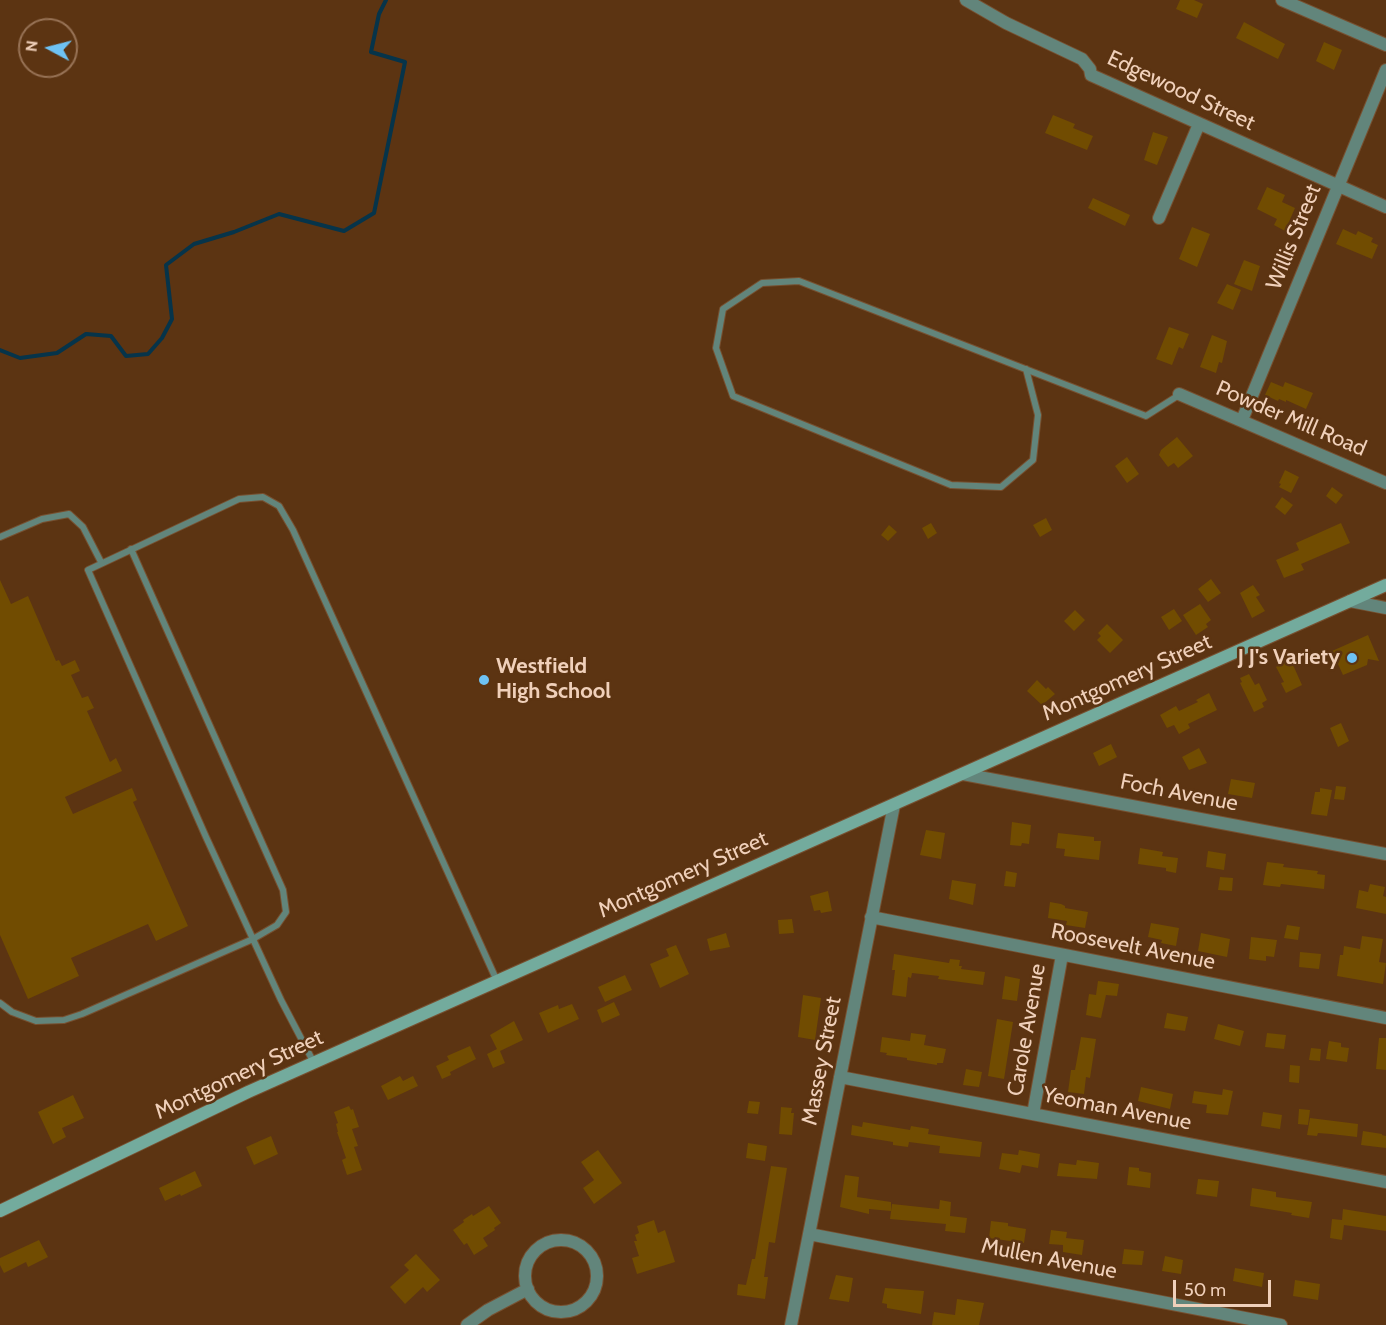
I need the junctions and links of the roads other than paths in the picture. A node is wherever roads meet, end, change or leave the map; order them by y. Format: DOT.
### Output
graph roads {
  1 [pos="966,0"];
  2 [pos="1282,0"];
  3 [pos="1386,45"];
  4 [pos="1386,70"];
  5 [pos="1199,124"];
  6 [pos="1338,186"];
  7 [pos="1386,207"];
  8 [pos="1160,218"];
  9 [pos="1026,369"];
  10 [pos="1179,394"];
  11 [pos="1242,420"];
  12 [pos="1386,483"];
  13 [pos="0,537"];
  14 [pos="131,549"];
  15 [pos="101,562"];
  16 [pos="1386,585"];
  17 [pos="1350,601"];
  18 [pos="1386,608"];
  19 [pos="963,774"];
  20 [pos="894,805"];
  21 [pos="1386,854"];
  22 [pos="872,917"];
  23 [pos="253,939"];
  24 [pos="1062,955"];
  25 [pos="498,981"];
  26 [pos="0,1003"];
  27 [pos="1386,1018"];
  28 [pos="314,1064"];
  29 [pos="840,1077"];
  30 [pos="1032,1114"];
  31 [pos="1386,1182"];
  32 [pos="0,1211"];
  33 [pos="809,1234"];
  34 [pos="528,1289"];
  35 [pos="467,1325"];
  36 [pos="791,1325"];
  37 [pos="1281,1325"];
  1 -- 5 [label="street, Edgewood Street"];
  2 -- 3 [label="street"];
  4 -- 6 [label="street, Willis Street"];
  5 -- 6 [label="street, Edgewood Street"];
  5 -- 8 [label="street"];
  6 -- 7 [label="street, Edgewood Street"];
  6 -- 11 [label="street, Willis Street"];
  9 -- 9 [label="lane"];
  9 -- 10 [label="lane"];
  10 -- 11 [label="street, Powder Mill Road"];
  11 -- 12 [label="street, Powder Mill Road"];
  13 -- 15 [label="lane"];
  14 -- 15 [label="lane"];
  14 -- 23 [label="lane"];
  14 -- 25 [label="lane"];
  15 -- 23 [label="lane"];
  16 -- 17 [label="main road, Montgomery Street"];
  17 -- 18 [label="street"];
  17 -- 19 [label="main road, Montgomery Street"];
  19 -- 20 [label="main road, Montgomery Street"];
  19 -- 21 [label="street, Foch Avenue"];
  20 -- 22 [label="street, Massey Street"];
  20 -- 25 [label="main road, Montgomery Street"];
  22 -- 24 [label="street, Roosevelt Avenue"];
  22 -- 29 [label="street, Massey Street"];
  23 -- 26 [label="lane"];
  23 -- 28 [label="lane"];
  24 -- 27 [label="street, Roosevelt Avenue"];
  24 -- 30 [label="street, Carole Avenue"];
  25 -- 28 [label="main road, Montgomery Street"];
  28 -- 32 [label="main road, Montgomery Street"];
  29 -- 30 [label="street, Yeoman Avenue"];
  29 -- 33 [label="street, Massey Street"];
  30 -- 31 [label="street, Yeoman Avenue"];
  33 -- 36 [label="street, Massey Street"];
  33 -- 37 [label="street, Mullen Avenue"];
  34 -- 34 [label="street"];
  34 -- 35 [label="street"];
}
